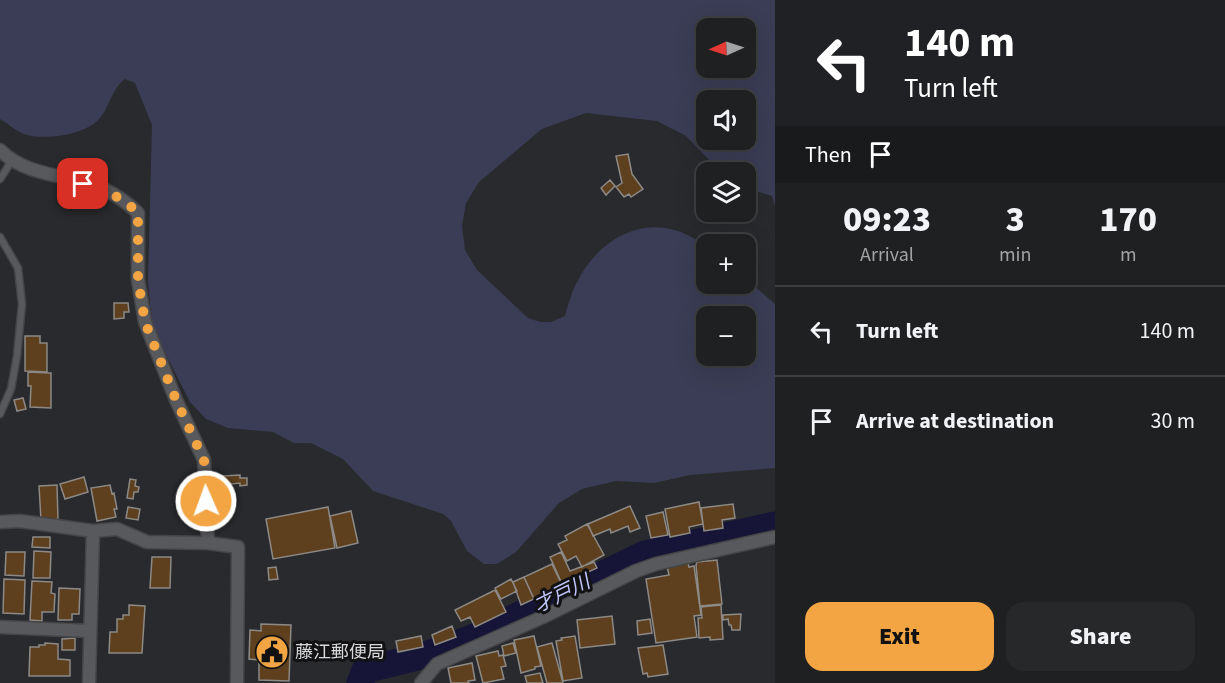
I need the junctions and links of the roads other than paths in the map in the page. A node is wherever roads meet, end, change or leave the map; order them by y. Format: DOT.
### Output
graph roads {
  1 [pos="0,150"];
  2 [pos="11,162"];
  3 [pos="0,179"];
  4 [pos="0,237"];
  5 [pos="0,414"];
  6 [pos="0,522"];
  7 [pos="93,531"];
  8 [pos="775,537"];
  9 [pos="208,543"];
  10 [pos="0,627"];
  11 [pos="90,631"];
  12 [pos="89,683"];
  13 [pos="237,683"];
  14 [pos="421,683"];
  1 -- 2 [label="street"];
  2 -- 3 [label="lane"];
  2 -- 9 [label="street"];
  4 -- 5 [label="lane"];
  6 -- 7 [label="street"];
  7 -- 9 [label="street"];
  7 -- 11 [label="street"];
  8 -- 14 [label="street"];
  9 -- 13 [label="street"];
  10 -- 11 [label="street"];
  11 -- 12 [label="street"];
}
